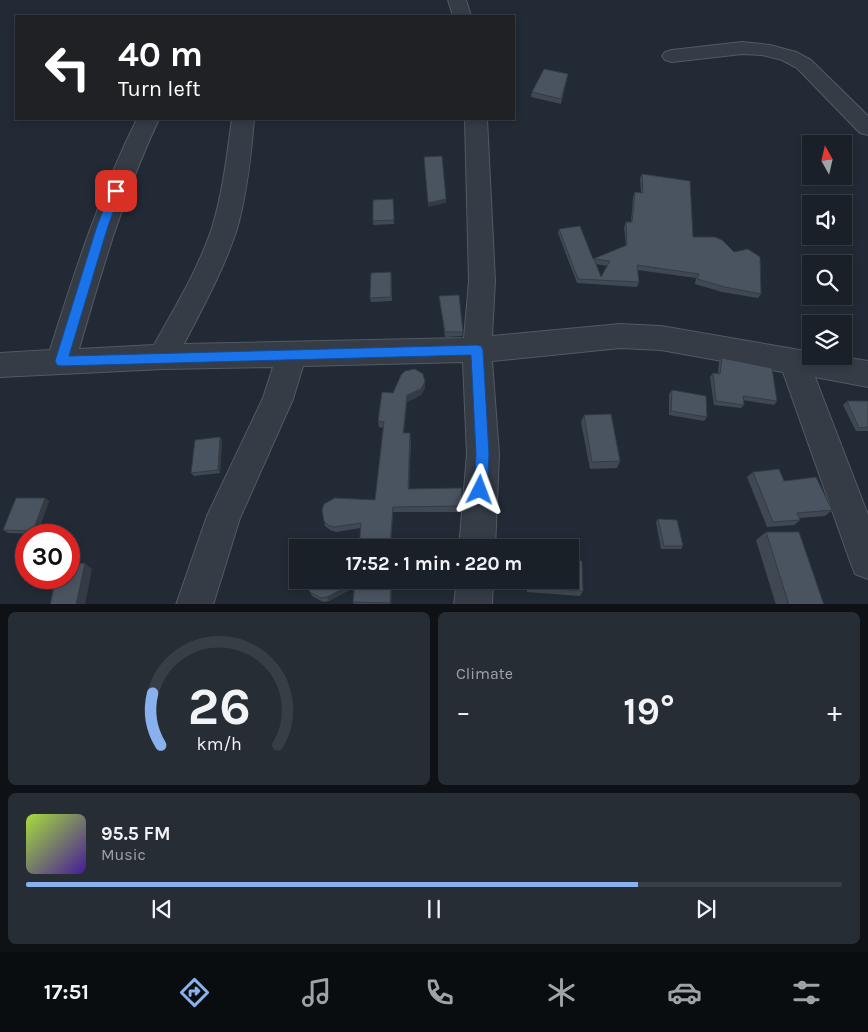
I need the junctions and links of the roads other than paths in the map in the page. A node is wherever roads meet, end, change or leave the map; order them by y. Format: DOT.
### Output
graph roads {
  1 [pos="457,0"];
  2 [pos="462,15"];
  3 [pos="672,56"];
  4 [pos="147,120"];
  5 [pos="243,120"];
  6 [pos="476,120"];
  7 [pos="868,128"];
  8 [pos="477,350"];
  9 [pos="292,354"];
  10 [pos="164,358"];
  11 [pos="61,361"];
  12 [pos="794,361"];
  13 [pos="0,365"];
  14 [pos="868,374"];
  15 [pos="478,539"];
  16 [pos="868,562"];
  17 [pos="474,589"];
  18 [pos="194,604"];
  19 [pos="473,604"];
  1 -- 2 [label="street"];
  3 -- 7 [label="street"];
  4 -- 11 [label="street"];
  5 -- 10 [label="street"];
  6 -- 8 [label="street"];
  8 -- 9 [label="street"];
  8 -- 12 [label="street"];
  8 -- 15 [label="street"];
  9 -- 10 [label="street"];
  9 -- 18 [label="street"];
  10 -- 11 [label="street"];
  11 -- 13 [label="street"];
  12 -- 14 [label="street"];
  12 -- 16 [label="street"];
  17 -- 19 [label="street"];
}
